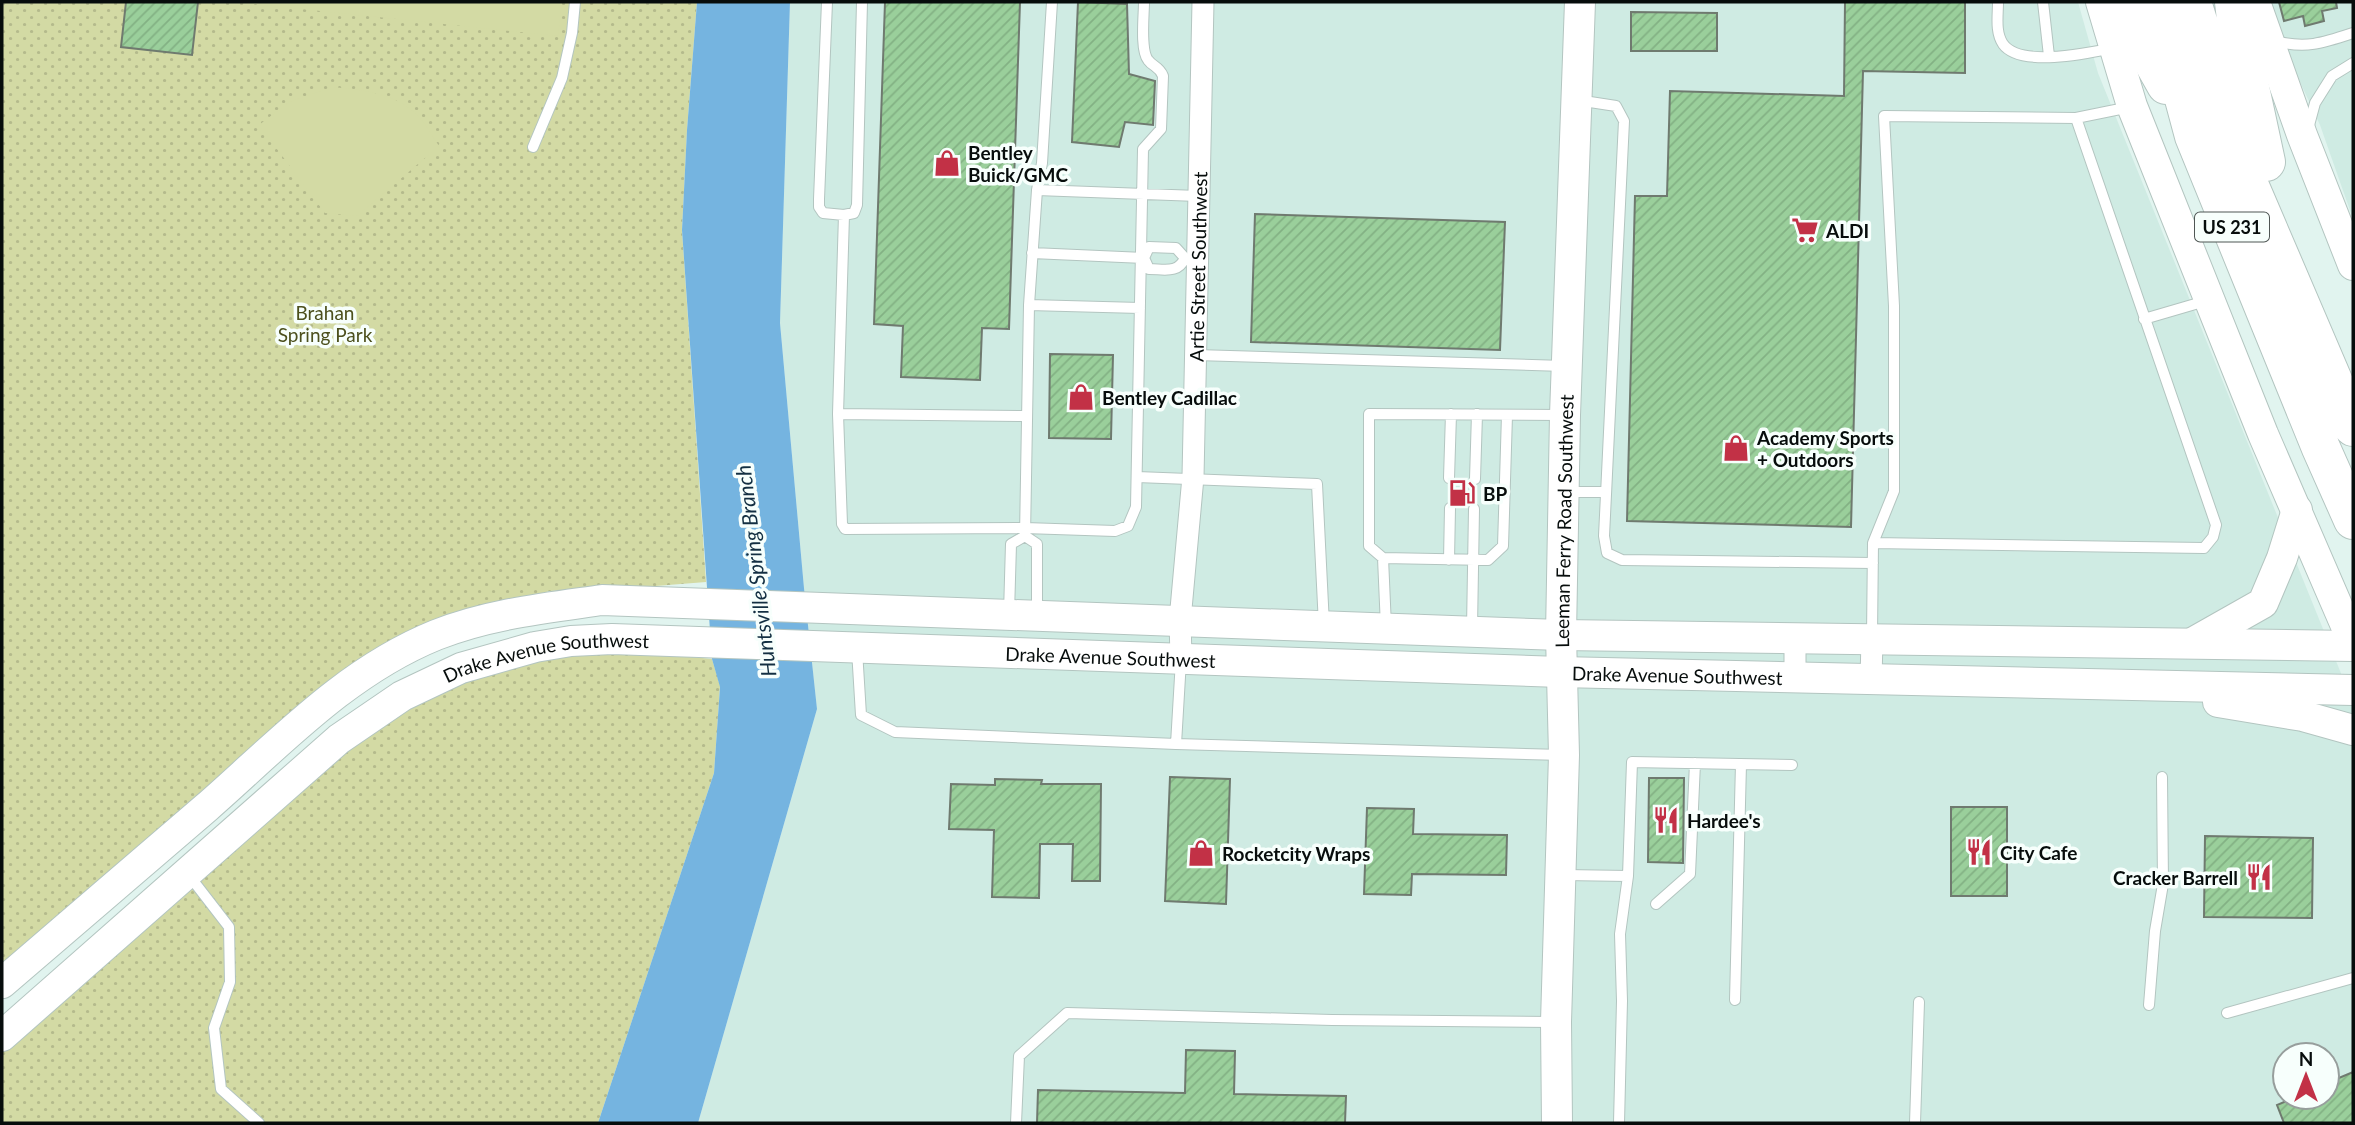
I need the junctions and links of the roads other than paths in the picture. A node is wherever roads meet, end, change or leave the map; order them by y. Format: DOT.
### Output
graph roads {
  1 [pos="575,2"];
  2 [pos="827,2"];
  3 [pos="862,2"];
  4 [pos="1052,2"];
  5 [pos="1144,2"];
  6 [pos="1203,2"];
  7 [pos="1580,2"];
  8 [pos="1998,2"];
  9 [pos="2043,2"];
  10 [pos="2101,2"];
  11 [pos="2119,2"];
  12 [pos="2158,2"];
  13 [pos="2192,2"];
  14 [pos="2234,2"];
  15 [pos="2255,2"];
  16 [pos="2353,33"];
  17 [pos="2267,39"];
  18 [pos="2114,48"];
  19 [pos="2049,56"];
  20 [pos="2353,63"];
  21 [pos="1577,100"];
  22 [pos="2132,106"];
  23 [pos="2076,118"];
  24 [pos="2194,136"];
  25 [pos="2305,141"];
  26 [pos="533,147"];
  27 [pos="1037,190"];
  28 [pos="1142,194"];
  29 [pos="1198,196"];
  30 [pos="844,215"];
  31 [pos="1032,253"];
  32 [pos="1142,258"];
  33 [pos="1191,258"];
  34 [pos="2353,265"];
  35 [pos="2209,299"];
  36 [pos="1029,305"];
  37 [pos="1140,308"];
  38 [pos="2144,319"];
  39 [pos="1196,355"];
  40 [pos="1568,366"];
  41 [pos="838,414"];
  42 [pos="1451,414"];
  43 [pos="1476,414"];
  44 [pos="1507,415"];
  45 [pos="1565,415"];
  46 [pos="1027,416"];
  47 [pos="2353,427"];
  48 [pos="1137,477"];
  49 [pos="1193,477"];
  50 [pos="1449,478"];
  51 [pos="1475,479"];
  52 [pos="1565,492"];
  53 [pos="1606,492"];
  54 [pos="1450,508"];
  55 [pos="1474,509"];
  56 [pos="2297,510"];
  57 [pos="2353,520"];
  58 [pos="1025,532"];
  59 [pos="1873,543"];
  60 [pos="1383,558"];
  61 [pos="1449,560"];
  62 [pos="1473,560"];
  63 [pos="1873,563"];
  64 [pos="2321,564"];
  65 [pos="2353,585"];
  66 [pos="1023,614"];
  67 [pos="1180,620"];
  68 [pos="1324,625"];
  69 [pos="1385,627"];
  70 [pos="1472,631"];
  71 [pos="1560,635"];
  72 [pos="1796,639"];
  73 [pos="1872,639"];
  74 [pos="2191,644"];
  75 [pos="2353,644"];
  76 [pos="857,647"];
  77 [pos="1181,658"];
  78 [pos="1560,672"];
  79 [pos="1796,678"];
  80 [pos="1871,680"];
  81 [pos="2118,684"];
  82 [pos="2353,690"];
  83 [pos="2353,730"];
  84 [pos="1177,744"];
  85 [pos="1564,755"];
  86 [pos="1695,763"];
  87 [pos="1741,764"];
  88 [pos="1792,765"];
  89 [pos="2162,777"];
  90 [pos="186,872"];
  91 [pos="1561,875"];
  92 [pos="1628,876"];
  93 [pos="1656,904"];
  94 [pos="2353,978"];
  95 [pos="2,983"];
  96 [pos="1735,1000"];
  97 [pos="1919,1002"];
  98 [pos="2149,1005"];
  99 [pos="2227,1013"];
  100 [pos="1556,1022"];
  101 [pos="2,1036"];
  102 [pos="259,1123"];
  103 [pos="1016,1123"];
  104 [pos="1557,1123"];
  105 [pos="1619,1123"];
  106 [pos="1915,1123"];
  1 -- 26 [label="lane"];
  2 -- 30 [label="lane"];
  3 -- 30 [label="lane"];
  4 -- 27 [label="lane"];
  5 -- 28 [label="lane"];
  6 -- 29 [label="street, Artie Street Southwest"];
  7 -- 21 [label="street, Leeman Ferry Road Southwest"];
  8 -- 19 [label="lane"];
  9 -- 19 [label="lane"];
  10 -- 18 [label="street"];
  11 -- 24 [label="highway"];
  12 -- 24 [label="highway, US 231"];
  13 -- 47 [label="highway, US 231"];
  14 -- 47 [label="highway"];
  15 -- 17 [label="street"];
  16 -- 17 [label="lane"];
  17 -- 25 [label="street"];
  18 -- 19 [label="lane"];
  18 -- 22 [label="street"];
  20 -- 25 [label="lane"];
  21 -- 40 [label="street, Leeman Ferry Road Southwest"];
  21 -- 53 [label="lane"];
  22 -- 23 [label="lane"];
  22 -- 35 [label="street"];
  23 -- 38 [label="lane"];
  23 -- 59 [label="lane"];
  24 -- 57 [label="highway, US 231"];
  25 -- 34 [label="street"];
  27 -- 28 [label="lane"];
  27 -- 31 [label="lane"];
  28 -- 29 [label="lane"];
  28 -- 32 [label="lane"];
  29 -- 33 [label="street, Artie Street Southwest"];
  30 -- 41 [label="lane"];
  31 -- 32 [label="lane"];
  31 -- 36 [label="lane"];
  32 -- 33 [label="lane"];
  32 -- 33 [label="lane"];
  32 -- 37 [label="lane"];
  33 -- 39 [label="street, Artie Street Southwest"];
  35 -- 38 [label="lane"];
  35 -- 56 [label="street"];
  36 -- 37 [label="lane"];
  36 -- 46 [label="lane"];
  37 -- 48 [label="lane"];
  38 -- 59 [label="lane"];
  39 -- 40 [label="lane"];
  39 -- 49 [label="street, Artie Street Southwest"];
  40 -- 45 [label="street, Leeman Ferry Road Southwest"];
  41 -- 46 [label="lane"];
  41 -- 58 [label="lane"];
  42 -- 43 [label="lane"];
  42 -- 50 [label="lane"];
  42 -- 60 [label="lane"];
  43 -- 44 [label="lane"];
  43 -- 51 [label="lane"];
  44 -- 45 [label="lane"];
  44 -- 62 [label="lane"];
  45 -- 52 [label="street, Leeman Ferry Road Southwest"];
  46 -- 58 [label="lane"];
  48 -- 49 [label="lane"];
  48 -- 58 [label="lane"];
  49 -- 67 [label="street, Artie Street Southwest"];
  49 -- 68 [label="lane"];
  52 -- 53 [label="lane"];
  52 -- 71 [label="street, Leeman Ferry Road Southwest"];
  53 -- 63 [label="lane"];
  54 -- 61 [label="lane"];
  55 -- 62 [label="lane"];
  56 -- 64 [label="street"];
  56 -- 74 [label="street"];
  58 -- 66 [label="lane"];
  58 -- 66 [label="lane"];
  59 -- 63 [label="lane"];
  60 -- 61 [label="lane"];
  60 -- 69 [label="lane"];
  61 -- 62 [label="lane"];
  62 -- 70 [label="lane"];
  63 -- 73 [label="lane"];
  64 -- 65 [label="street"];
  64 -- 75 [label="street"];
  66 -- 67 [label="street, Drake Avenue Southwest"];
  66 -- 95 [label="street, Drake Avenue Southwest"];
  67 -- 68 [label="street, Drake Avenue Southwest"];
  67 -- 77 [label="street, Artie Street Southwest"];
  68 -- 69 [label="street, Drake Avenue Southwest"];
  69 -- 70 [label="street, Drake Avenue Southwest"];
  70 -- 71 [label="street, Drake Avenue Southwest"];
  71 -- 72 [label="street, Drake Avenue Southwest"];
  71 -- 78 [label="street, Leeman Ferry Road Southwest"];
  72 -- 73 [label="street, Drake Avenue Southwest"];
  72 -- 79 [label="street"];
  73 -- 74 [label="street, Drake Avenue Southwest"];
  73 -- 80 [label="street"];
  74 -- 75 [label="street, Drake Avenue Southwest"];
  76 -- 77 [label="street, Drake Avenue Southwest"];
  76 -- 84 [label="lane"];
  76 -- 90 [label="street, Drake Avenue Southwest"];
  77 -- 78 [label="street, Drake Avenue Southwest"];
  77 -- 84 [label="lane"];
  78 -- 79 [label="street, Drake Avenue Southwest"];
  78 -- 85 [label="street, Leeman Ferry Road Southwest"];
  79 -- 80 [label="street, Drake Avenue Southwest"];
  80 -- 81 [label="street, Drake Avenue Southwest"];
  81 -- 82 [label="street, Drake Avenue Southwest"];
  81 -- 83 [label="street"];
  84 -- 85 [label="lane"];
  85 -- 91 [label="street, Leeman Ferry Road Southwest"];
  86 -- 87 [label="lane"];
  86 -- 92 [label="lane"];
  86 -- 93 [label="lane"];
  87 -- 88 [label="lane"];
  87 -- 96 [label="lane"];
  89 -- 98 [label="lane"];
  90 -- 101 [label="street, Drake Avenue Southwest"];
  90 -- 102 [label="lane"];
  91 -- 92 [label="lane"];
  91 -- 100 [label="street, Leeman Ferry Road Southwest"];
  92 -- 105 [label="lane"];
  94 -- 99 [label="lane"];
  97 -- 106 [label="lane"];
  100 -- 103 [label="lane"];
  100 -- 104 [label="street, Leeman Ferry Road Southwest"];
}
